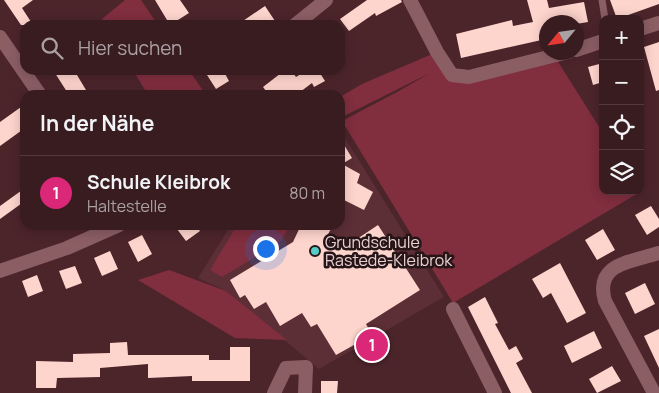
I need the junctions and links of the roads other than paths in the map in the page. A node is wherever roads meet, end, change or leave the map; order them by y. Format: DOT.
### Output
graph roads {
  1 [pos="326,0"];
  2 [pos="410,0"];
  3 [pos="602,0"];
  4 [pos="604,15"];
  5 [pos="301,20"];
  6 [pos="659,23"];
  7 [pos="644,28"];
  8 [pos="0,38"];
  9 [pos="599,42"];
  10 [pos="584,47"];
  11 [pos="539,59"];
  12 [pos="20,66"];
  13 [pos="26,75"];
  14 [pos="36,90"];
  15 [pos="108,230"];
  16 [pos="659,253"];
  17 [pos="0,271"];
  18 [pos="453,309"];
  19 [pos="656,391"];
  20 [pos="274,393"];
  21 [pos="305,393"];
  22 [pos="494,393"];
  1 -- 5 [label="street"];
  2 -- 11 [label="street"];
  3 -- 4 [label="lane"];
  6 -- 7 [label="street"];
  8 -- 12 [label="street"];
  9 -- 10 [label="street"];
  13 -- 14 [label="street"];
  15 -- 17 [label="street"];
  16 -- 19 [label="street"];
  18 -- 22 [label="street"];
  20 -- 21 [label="street"];
}
